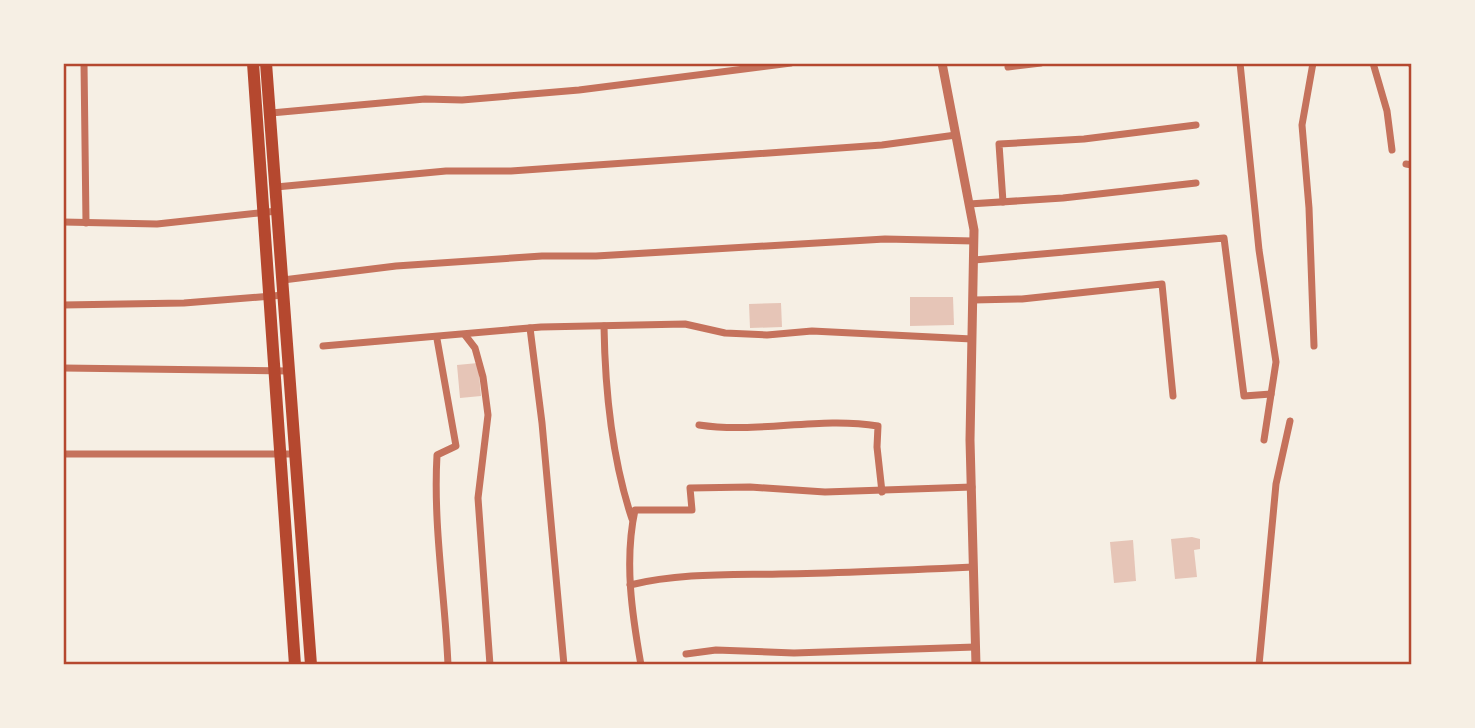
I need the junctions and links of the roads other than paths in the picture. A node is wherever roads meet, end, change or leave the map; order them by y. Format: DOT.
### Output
graph roads {
  1 [pos="84,63"];
  2 [pos="253,63"];
  3 [pos="266,63"];
  4 [pos="791,63"];
  5 [pos="942,63"];
  6 [pos="1041,63"];
  7 [pos="1240,63"];
  8 [pos="1313,63"];
  9 [pos="1373,63"];
  10 [pos="1008,67"];
  11 [pos="271,113"];
  12 [pos="1196,125"];
  13 [pos="956,135"];
  14 [pos="1392,150"];
  15 [pos="1196,183"];
  16 [pos="276,187"];
  17 [pos="1003,202"];
  18 [pos="969,204"];
  19 [pos="277,211"];
  20 [pos="264,212"];
  21 [pos="63,222"];
  22 [pos="86,223"];
  23 [pos="974,241"];
  24 [pos="974,260"];
  25 [pos="283,280"];
  26 [pos="284,295"];
  27 [pos="270,296"];
  28 [pos="973,300"];
  29 [pos="63,305"];
  30 [pos="604,326"];
  31 [pos="530,328"];
  32 [pos="465,335"];
  33 [pos="437,339"];
  34 [pos="972,339"];
  35 [pos="323,346"];
  36 [pos="1314,346"];
  37 [pos="63,369"];
  38 [pos="282,371"];
  39 [pos="1271,394"];
  40 [pos="1173,396"];
  41 [pos="1290,421"];
  42 [pos="699,425"];
  43 [pos="1264,440"];
  44 [pos="63,454"];
  45 [pos="296,454"];
  46 [pos="282,455"];
  47 [pos="972,487"];
  48 [pos="882,492"];
  49 [pos="632,522"];
  50 [pos="973,568"];
  51 [pos="630,585"];
  52 [pos="975,647"];
  53 [pos="687,654"];
  54 [pos="295,665"];
  55 [pos="311,665"];
  56 [pos="448,665"];
  57 [pos="490,665"];
  58 [pos="564,665"];
  59 [pos="641,665"];
  60 [pos="976,665"];
  61 [pos="1259,665"];
  1 -- 22 [label="street"];
  2 -- 20 [label="highway"];
  3 -- 11 [label="highway"];
  4 -- 11 [label="street"];
  5 -- 13 [label="street"];
  6 -- 10 [label="street"];
  7 -- 39 [label="street"];
  8 -- 36 [label="street"];
  9 -- 14 [label="street"];
  11 -- 16 [label="highway"];
  12 -- 17 [label="street"];
  13 -- 16 [label="street"];
  13 -- 18 [label="street"];
  15 -- 17 [label="street"];
  16 -- 19 [label="highway"];
  17 -- 18 [label="street"];
  18 -- 23 [label="street"];
  19 -- 20 [label="street"];
  19 -- 25 [label="highway"];
  20 -- 22 [label="street"];
  20 -- 27 [label="highway"];
  21 -- 22 [label="street"];
  23 -- 24 [label="street"];
  23 -- 25 [label="street"];
  24 -- 28 [label="street"];
  24 -- 39 [label="street"];
  25 -- 26 [label="highway"];
  26 -- 27 [label="street"];
  26 -- 38 [label="highway"];
  27 -- 29 [label="street"];
  27 -- 38 [label="highway"];
  28 -- 34 [label="street"];
  28 -- 40 [label="street"];
  30 -- 31 [label="street"];
  30 -- 34 [label="street"];
  30 -- 49 [label="street"];
  31 -- 32 [label="street"];
  31 -- 58 [label="street"];
  32 -- 33 [label="street"];
  32 -- 57 [label="street"];
  33 -- 35 [label="street"];
  33 -- 56 [label="street"];
  34 -- 47 [label="street"];
  37 -- 38 [label="street"];
  38 -- 45 [label="highway"];
  38 -- 46 [label="highway"];
  39 -- 43 [label="street"];
  41 -- 61 [label="street"];
  42 -- 48 [label="street"];
  44 -- 46 [label="street"];
  45 -- 46 [label="street"];
  45 -- 55 [label="highway"];
  46 -- 54 [label="highway"];
  47 -- 48 [label="street"];
  47 -- 50 [label="street"];
  48 -- 49 [label="street"];
  49 -- 51 [label="street"];
  50 -- 51 [label="street"];
  50 -- 52 [label="street"];
  51 -- 59 [label="street"];
  52 -- 53 [label="street"];
  52 -- 60 [label="street"];
}
